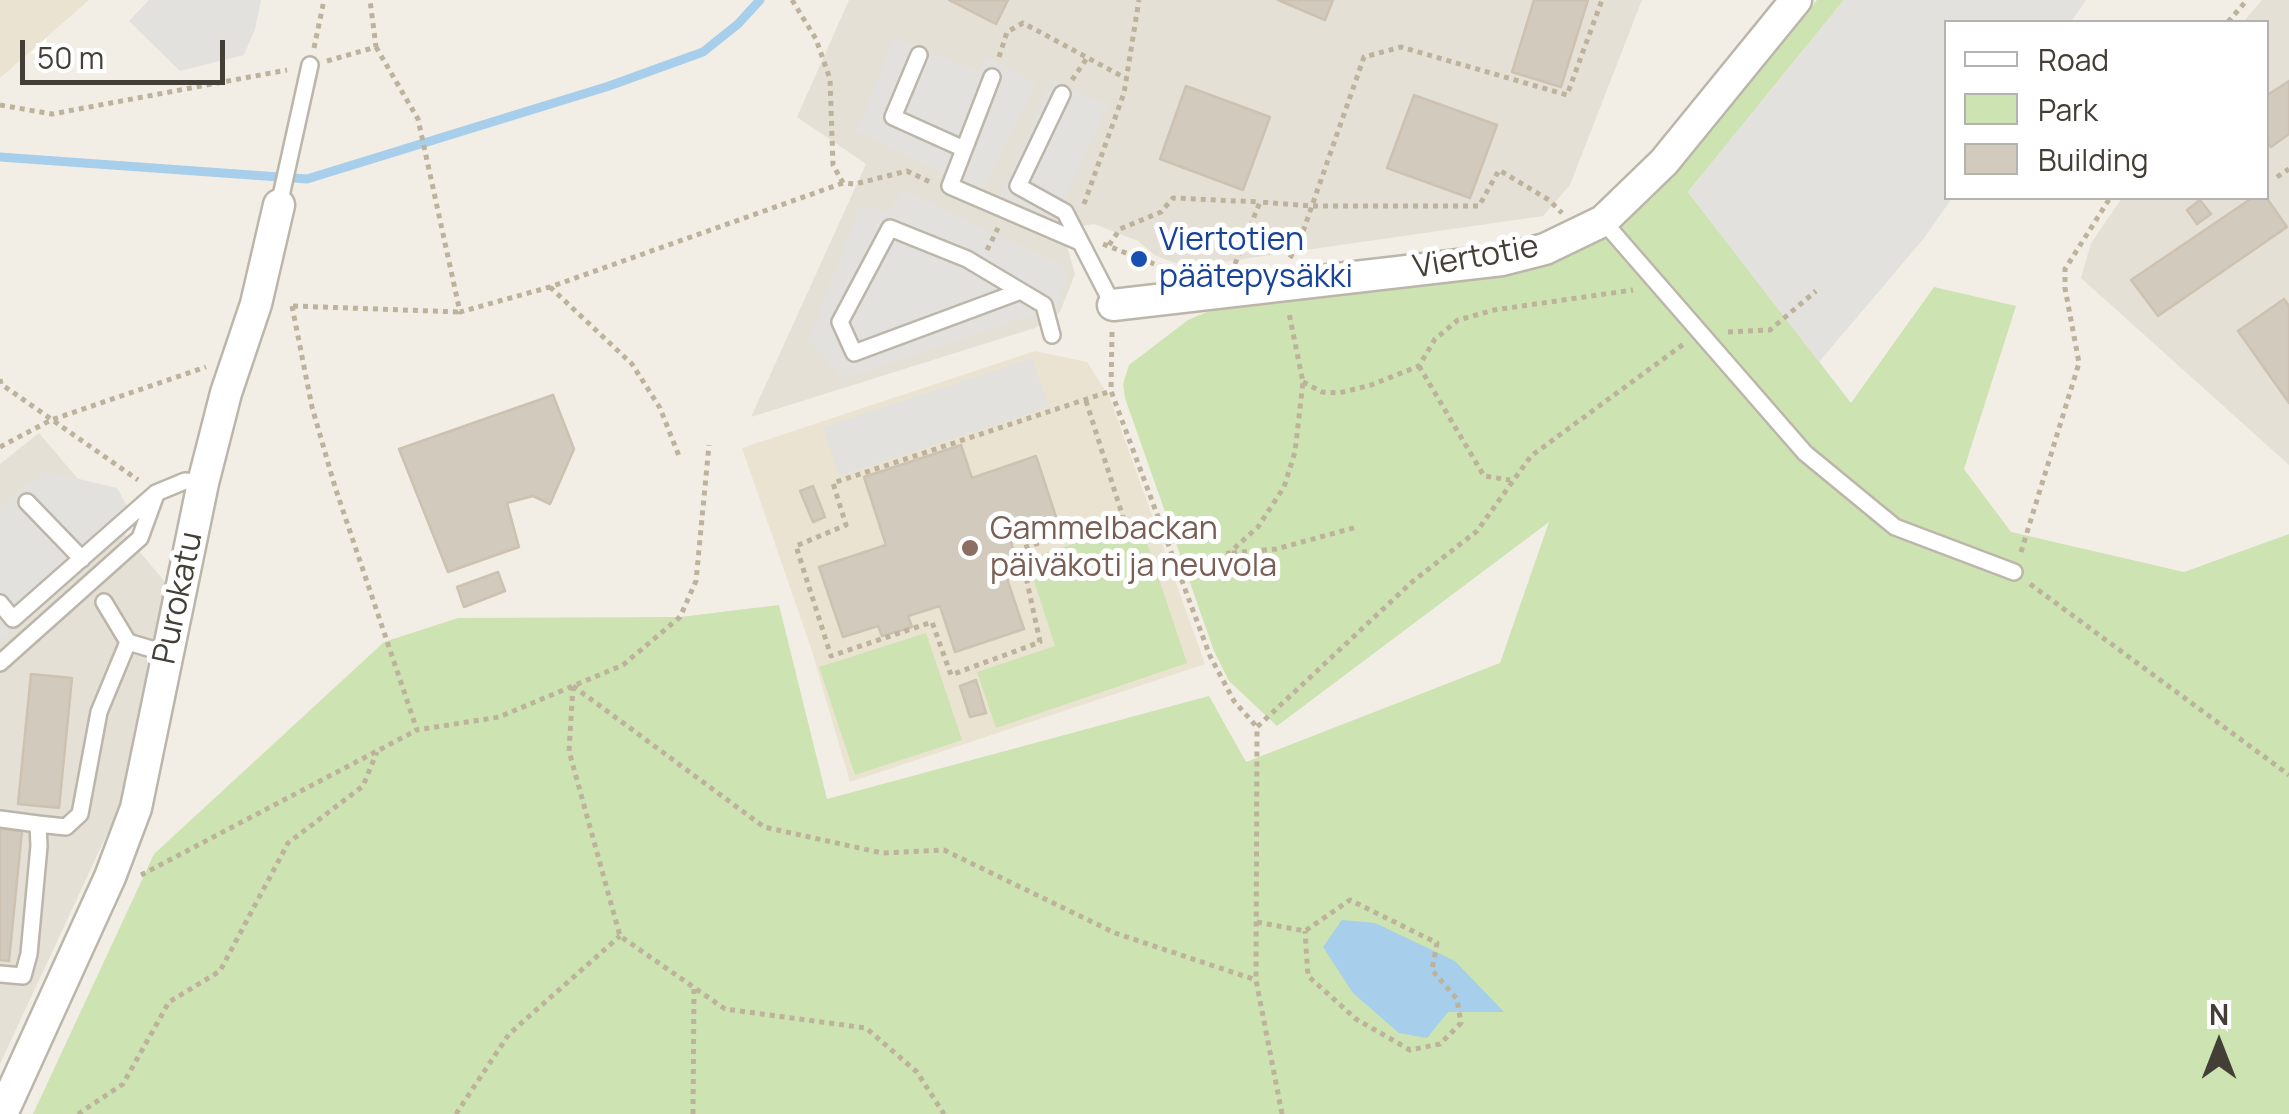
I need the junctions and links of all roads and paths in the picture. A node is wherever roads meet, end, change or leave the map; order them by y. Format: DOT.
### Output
graph roads {
  1 [pos="324,0"];
  2 [pos="370,0"];
  3 [pos="792,0"];
  4 [pos="1139,0"];
  5 [pos="1602,0"];
  6 [pos="1796,0"];
  7 [pos="2247,0"];
  8 [pos="2230,20"];
  9 [pos="376,47"];
  10 [pos="918,55"];
  11 [pos="310,66"];
  12 [pos="992,77"];
  13 [pos="1126,79"];
  14 [pos="1062,94"];
  15 [pos="0,106"];
  16 [pos="964,150"];
  17 [pos="2289,169"];
  18 [pos="2277,177"];
  19 [pos="843,183"];
  20 [pos="939,186"];
  21 [pos="2109,200"];
  22 [pos="1260,202"];
  23 [pos="1084,204"];
  24 [pos="279,205"];
  25 [pos="1312,206"];
  26 [pos="1590,214"];
  27 [pos="1564,215"];
  28 [pos="1004,216"];
  29 [pos="1547,221"];
  30 [pos="1080,242"];
  31 [pos="1109,245"];
  32 [pos="1306,261"];
  33 [pos="979,266"];
  34 [pos="1250,269"];
  35 [pos="1174,271"];
  36 [pos="550,287"];
  37 [pos="1660,287"];
  38 [pos="1020,291"];
  39 [pos="1816,292"];
  40 [pos="1288,302"];
  41 [pos="1113,305"];
  42 [pos="460,312"];
  43 [pos="1700,332"];
  44 [pos="1052,335"];
  45 [pos="235,364"];
  46 [pos="1419,366"];
  47 [pos="0,379"];
  48 [pos="1304,382"];
  49 [pos="1112,391"];
  50 [pos="1086,402"];
  51 [pos="51,420"];
  52 [pos="709,445"];
  53 [pos="0,448"];
  54 [pos="679,456"];
  55 [pos="1484,476"];
  56 [pos="1475,479"];
  57 [pos="1510,480"];
  58 [pos="203,483"];
  59 [pos="156,493"];
  60 [pos="27,502"];
  61 [pos="1358,527"];
  62 [pos="1229,553"];
  63 [pos="82,558"];
  64 [pos="1179,570"];
  65 [pos="2014,572"];
  66 [pos="104,602"];
  67 [pos="0,603"];
  68 [pos="128,642"];
  69 [pos="168,654"];
  70 [pos="0,663"];
  71 [pos="573,686"];
  72 [pos="1257,727"];
  73 [pos="417,730"];
  74 [pos="376,752"];
  75 [pos="2289,775"];
  76 [pos="0,820"];
  77 [pos="38,824"];
  78 [pos="110,877"];
  79 [pos="1257,922"];
  80 [pos="1306,931"];
  81 [pos="620,936"];
  82 [pos="0,974"];
  83 [pos="1256,980"];
  84 [pos="694,987"];
  85 [pos="2,1114"];
  86 [pos="78,1114"];
  87 [pos="456,1114"];
  88 [pos="693,1114"];
  89 [pos="944,1114"];
  90 [pos="1282,1114"];
  1 -- 11 [label="path"];
  2 -- 9 [label="path"];
  3 -- 19 [label="path"];
  4 -- 13 [label="path"];
  5 -- 25 [label="path"];
  6 -- 26 [label="street, Viertotie"];
  7 -- 8 [label="path"];
  9 -- 11 [label="path"];
  9 -- 42 [label="path"];
  10 -- 16 [label="lane"];
  11 -- 15 [label="path"];
  11 -- 24 [label="lane, Purokatu"];
  12 -- 13 [label="path"];
  12 -- 16 [label="lane"];
  13 -- 23 [label="path"];
  14 -- 30 [label="lane"];
  16 -- 30 [label="lane"];
  17 -- 18 [label="path"];
  19 -- 20 [label="path"];
  19 -- 36 [label="path"];
  21 -- 65 [label="path"];
  22 -- 25 [label="path"];
  22 -- 31 [label="path"];
  22 -- 34 [label="path"];
  24 -- 45 [label="street, Purokatu"];
  25 -- 27 [label="path"];
  25 -- 32 [label="path"];
  26 -- 27 [label="path"];
  26 -- 37 [label="lane"];
  26 -- 41 [label="street, Viertotie"];
  27 -- 29 [label="path"];
  28 -- 33 [label="path"];
  30 -- 31 [label="path"];
  30 -- 41 [label="lane"];
  31 -- 35 [label="path"];
  33 -- 38 [label="lane"];
  33 -- 38 [label="lane"];
  36 -- 42 [label="path"];
  36 -- 54 [label="path"];
  37 -- 43 [label="lane"];
  37 -- 46 [label="path"];
  38 -- 44 [label="lane"];
  39 -- 43 [label="path"];
  40 -- 48 [label="path"];
  41 -- 49 [label="path"];
  42 -- 73 [label="path"];
  43 -- 57 [label="path"];
  43 -- 65 [label="lane"];
  45 -- 51 [label="path"];
  45 -- 58 [label="street, Purokatu"];
  46 -- 48 [label="path"];
  46 -- 55 [label="path"];
  47 -- 51 [label="path"];
  48 -- 62 [label="path"];
  49 -- 50 [label="path"];
  49 -- 64 [label="path"];
  50 -- 50 [label="path"];
  51 -- 53 [label="path"];
  51 -- 59 [label="path"];
  52 -- 71 [label="path"];
  55 -- 56 [label="path"];
  55 -- 57 [label="path"];
  57 -- 72 [label="path"];
  58 -- 59 [label="lane"];
  58 -- 69 [label="street, Purokatu"];
  59 -- 63 [label="lane"];
  59 -- 70 [label="lane"];
  60 -- 63 [label="lane"];
  61 -- 62 [label="path"];
  62 -- 64 [label="path"];
  63 -- 67 [label="lane"];
  64 -- 72 [label="path"];
  65 -- 75 [label="path"];
  66 -- 68 [label="lane"];
  68 -- 69 [label="lane"];
  68 -- 77 [label="lane"];
  69 -- 78 [label="street, Purokatu"];
  71 -- 73 [label="path"];
  71 -- 81 [label="path"];
  71 -- 83 [label="path"];
  72 -- 79 [label="path"];
  73 -- 74 [label="path"];
  74 -- 78 [label="path"];
  74 -- 86 [label="path"];
  76 -- 77 [label="lane"];
  77 -- 82 [label="lane"];
  78 -- 85 [label="street, Purokatu"];
  79 -- 80 [label="path"];
  79 -- 83 [label="path"];
  80 -- 80 [label="path"];
  81 -- 84 [label="path"];
  81 -- 87 [label="path"];
  83 -- 90 [label="path"];
  84 -- 88 [label="path"];
  84 -- 89 [label="path"];
}
